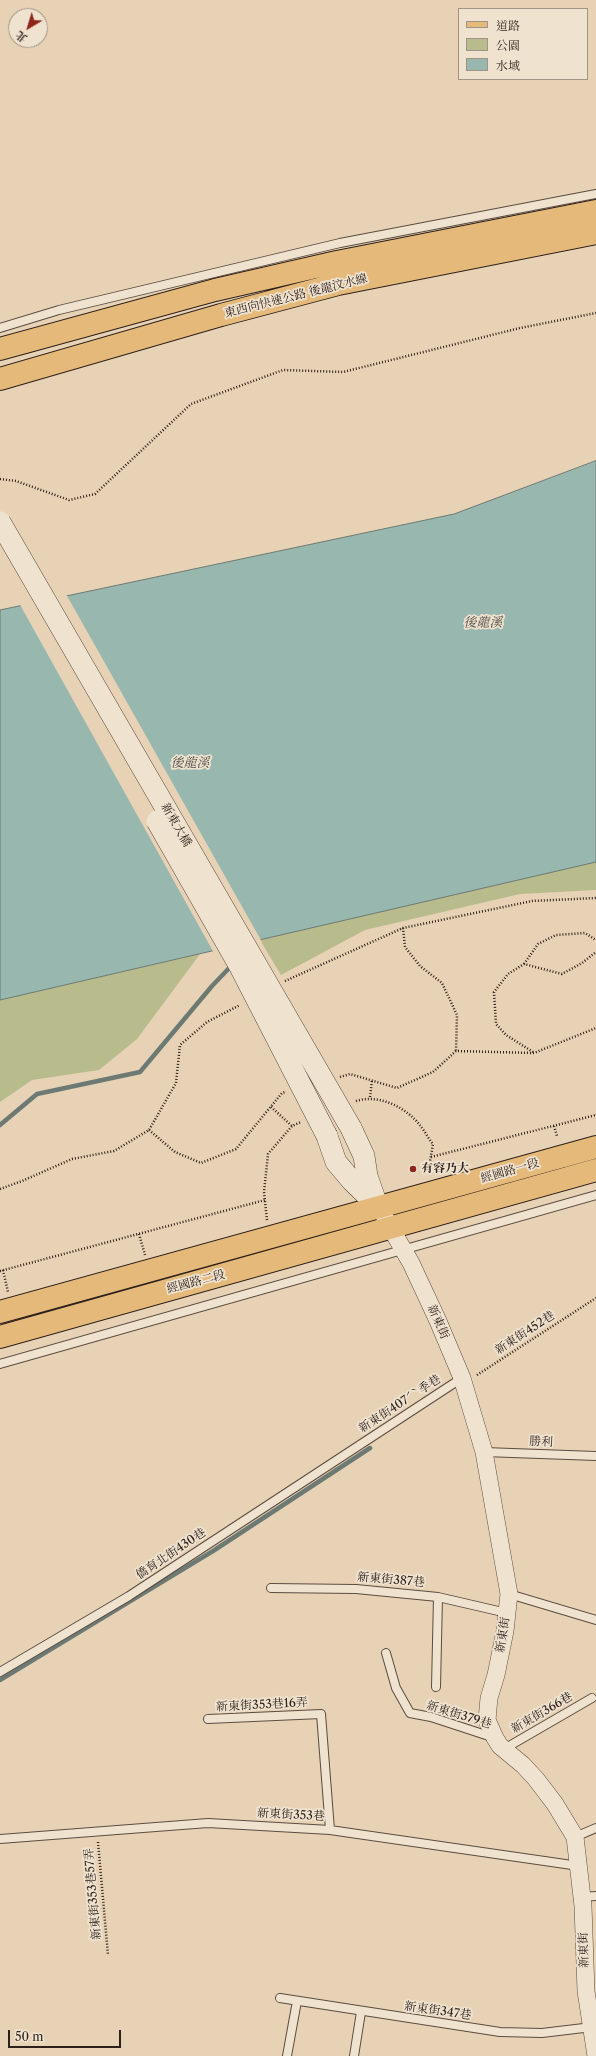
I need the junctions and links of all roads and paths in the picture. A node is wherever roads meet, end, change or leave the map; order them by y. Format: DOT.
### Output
graph roads {
  1 [pos="596,194"];
  2 [pos="596,211"];
  3 [pos="596,233"];
  4 [pos="596,313"];
  5 [pos="0,328"];
  6 [pos="0,349"];
  7 [pos="0,379"];
  8 [pos="0,479"];
  9 [pos="0,522"];
  10 [pos="0,549"];
  11 [pos="596,898"];
  12 [pos="404,928"];
  13 [pos="596,940"];
  14 [pos="596,952"];
  15 [pos="524,964"];
  16 [pos="280,984"];
  17 [pos="241,1005"];
  18 [pos="596,1028"];
  19 [pos="456,1051"];
  20 [pos="534,1053"];
  21 [pos="335,1078"];
  22 [pos="372,1080"];
  23 [pos="290,1091"];
  24 [pos="370,1097"];
  25 [pos="271,1107"];
  26 [pos="596,1115"];
  27 [pos="292,1126"];
  28 [pos="554,1126"];
  29 [pos="149,1130"];
  30 [pos="557,1136"];
  31 [pos="596,1147"];
  32 [pos="432,1157"];
  33 [pos="596,1170"];
  34 [pos="0,1189"];
  35 [pos="596,1195"];
  36 [pos="265,1200"];
  37 [pos="378,1206"];
  38 [pos="391,1228"];
  39 [pos="139,1234"];
  40 [pos="403,1250"];
  41 [pos="146,1259"];
  42 [pos="1,1270"];
  43 [pos="8,1293"];
  44 [pos="596,1298"];
  45 [pos="0,1312"];
  46 [pos="0,1336"];
  47 [pos="0,1364"];
  48 [pos="463,1381"];
  49 [pos="351,1449"];
  50 [pos="484,1452"];
  51 [pos="596,1456"];
  52 [pos="271,1588"];
  53 [pos="509,1594"];
  54 [pos="438,1597"];
  55 [pos="507,1613"];
  56 [pos="596,1620"];
  57 [pos="386,1653"];
  58 [pos="0,1672"];
  59 [pos="436,1687"];
  60 [pos="592,1698"];
  61 [pos="208,1719"];
  62 [pos="499,1743"];
  63 [pos="596,1828"];
  64 [pos="330,1830"];
  65 [pos="97,1832"];
  66 [pos="576,1837"];
  67 [pos="0,1839"];
  68 [pos="579,1866"];
  69 [pos="589,1896"];
  70 [pos="108,1955"];
  71 [pos="280,1998"];
  72 [pos="298,2001"];
  73 [pos="361,2012"];
  74 [pos="592,2027"];
  75 [pos="287,2056"];
  76 [pos="354,2056"];
  77 [pos="596,2056"];
  1 -- 5 [label="lane"];
  2 -- 6 [label="main road, 東西向快速公路 後龍汶水線"];
  3 -- 7 [label="main road, 東西向快速公路 後龍汶水線"];
  4 -- 8 [label="path"];
  9 -- 37 [label="street, 新東大橋, bridge"];
  10 -- 37 [label="street, 新東大橋, bridge"];
  11 -- 12 [label="path"];
  12 -- 16 [label="path"];
  12 -- 19 [label="path"];
  13 -- 15 [label="path"];
  14 -- 15 [label="path"];
  15 -- 20 [label="path"];
  17 -- 29 [label="path"];
  18 -- 20 [label="path"];
  19 -- 20 [label="path"];
  19 -- 22 [label="path"];
  21 -- 22 [label="path"];
  22 -- 24 [label="path"];
  23 -- 25 [label="path"];
  25 -- 27 [label="path"];
  25 -- 29 [label="path"];
  26 -- 28 [label="path"];
  28 -- 30 [label="path"];
  28 -- 32 [label="path"];
  29 -- 34 [label="path"];
  31 -- 37 [label="main road, 經國路一段"];
  33 -- 38 [label="main road, 經國路一段"];
  35 -- 40 [label="lane"];
  36 -- 39 [label="path"];
  37 -- 38 [label="street, 新東街"];
  37 -- 45 [label="main road, 經國路二段"];
  38 -- 40 [label="street, 新東街"];
  38 -- 46 [label="main road, 經國路二段"];
  39 -- 41 [label="path"];
  39 -- 42 [label="path"];
  40 -- 47 [label="lane"];
  40 -- 48 [label="street, 新東街"];
  42 -- 43 [label="path"];
  44 -- 48 [label="path, 新東街452巷"];
  48 -- 49 [label="lane, 新東街407ˊˋ季巷"];
  48 -- 50 [label="street, 新東街"];
  49 -- 58 [label="lane, 僑育北街430巷"];
  50 -- 51 [label="lane, 勝利"];
  50 -- 53 [label="street, 新東街"];
  52 -- 54 [label="lane, 新東街387巷"];
  53 -- 55 [label="street, 新東街"];
  53 -- 56 [label="lane"];
  54 -- 55 [label="lane, 新東街387巷"];
  54 -- 59 [label="lane"];
  55 -- 62 [label="street, 新東街"];
  57 -- 62 [label="lane, 新東街379巷"];
  60 -- 62 [label="lane, 新東街366巷"];
  61 -- 64 [label="lane, 新東街353巷16弄"];
  62 -- 66 [label="street, 新東街"];
  63 -- 66 [label="lane"];
  64 -- 65 [label="lane, 新東街353巷"];
  64 -- 68 [label="lane, 新東街353巷"];
  65 -- 67 [label="lane, 新東街353巷"];
  65 -- 70 [label="path, 新東街353巷57弄"];
  66 -- 68 [label="street, 新東街"];
  68 -- 69 [label="street, 新東街"];
  69 -- 74 [label="street, 新東街"];
  71 -- 72 [label="lane, 新東街347巷"];
  72 -- 73 [label="lane, 新東街347巷"];
  72 -- 75 [label="lane"];
  73 -- 74 [label="lane, 新東街347巷"];
  73 -- 76 [label="lane"];
  74 -- 77 [label="street, 新東街"];
}
